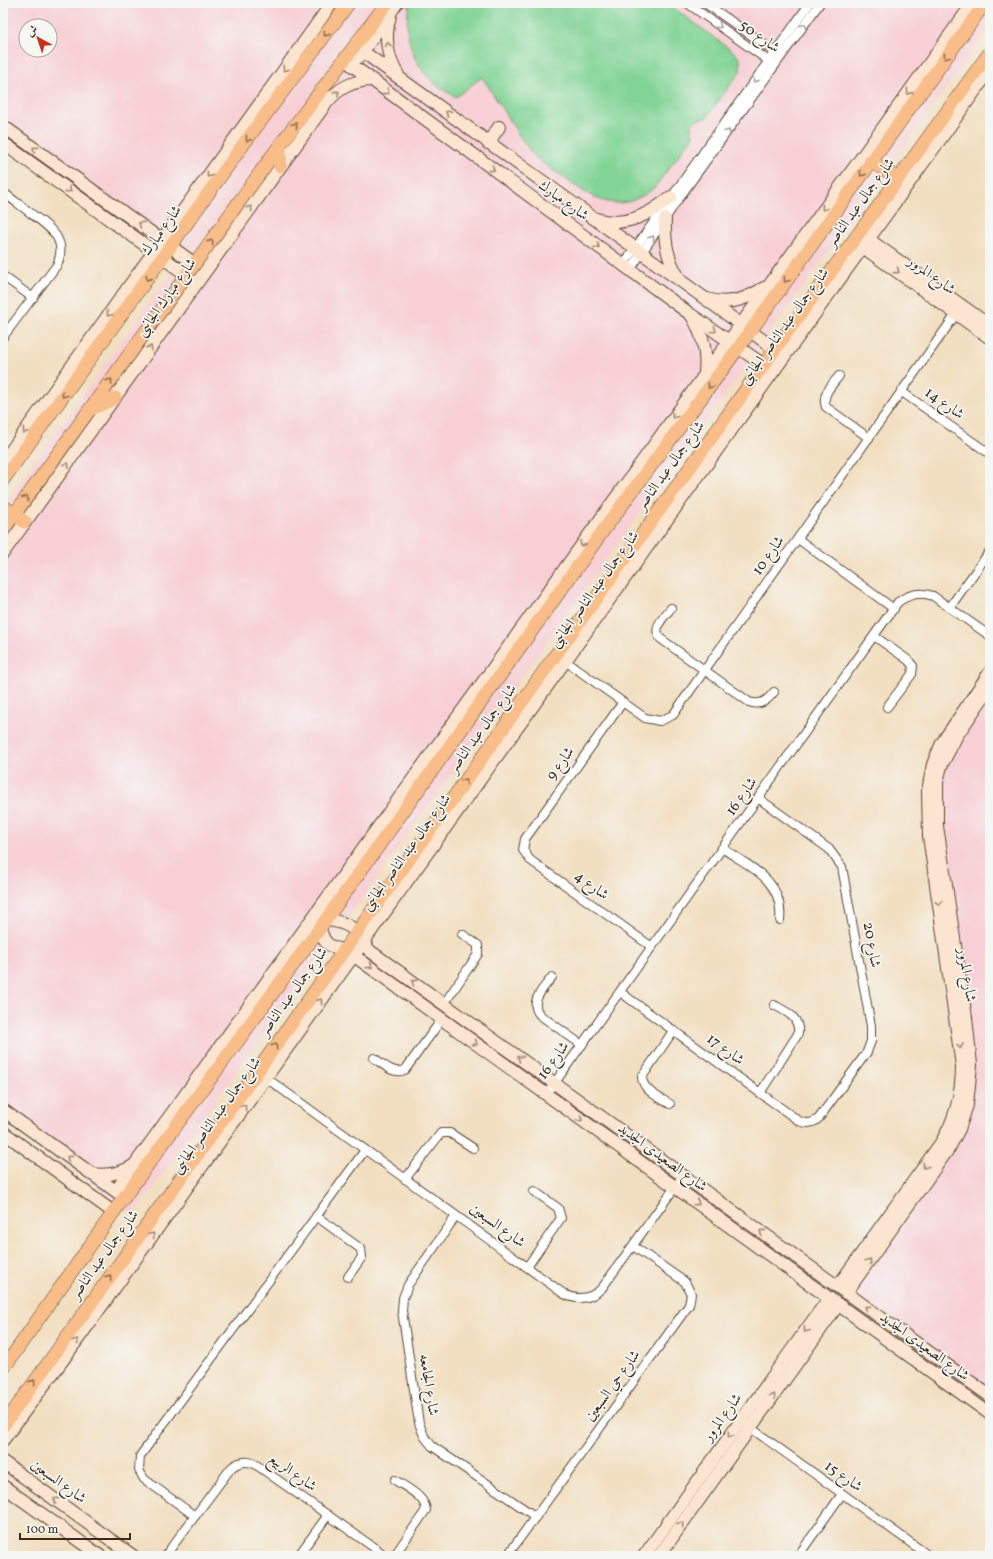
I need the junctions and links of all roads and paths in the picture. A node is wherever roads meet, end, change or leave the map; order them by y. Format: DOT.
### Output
graph roads {
  1 [pos="332,3"];
  2 [pos="349,3"];
  3 [pos="687,3"];
  4 [pos="704,3"];
  5 [pos="810,3"];
  6 [pos="820,3"];
  7 [pos="972,3"];
  8 [pos="985,3"];
  9 [pos="392,5"];
  10 [pos="956,35"];
  11 [pos="359,49"];
  12 [pos="775,52"];
  13 [pos="990,52"];
  14 [pos="782,57"];
  15 [pos="349,63"];
  16 [pos="772,63"];
  17 [pos="990,70"];
  18 [pos="400,78"];
  19 [pos="371,80"];
  20 [pos="462,123"];
  21 [pos="3,126"];
  22 [pos="499,127"];
  23 [pos="450,138"];
  24 [pos="3,142"];
  25 [pos="488,143"];
  26 [pos="280,145"];
  27 [pos="871,161"];
  28 [pos="280,166"];
  29 [pos="898,179"];
  30 [pos="3,192"];
  31 [pos="674,199"];
  32 [pos="590,217"];
  33 [pos="665,219"];
  34 [pos="812,235"];
  35 [pos="861,240"];
  36 [pos="167,243"];
  37 [pos="638,251"];
  38 [pos="159,254"];
  39 [pos="195,264"];
  40 [pos="627,267"];
  41 [pos="187,275"];
  42 [pos="3,276"];
  43 [pos="772,280"];
  44 [pos="683,283"];
  45 [pos="33,298"];
  46 [pos="703,298"];
  47 [pos="959,310"];
  48 [pos="690,314"];
  49 [pos="990,326"];
  50 [pos="745,328"];
  51 [pos="3,337"];
  52 [pos="990,338"];
  53 [pos="734,344"];
  54 [pos="775,349"];
  55 [pos="768,367"];
  56 [pos="705,373"];
  57 [pos="839,376"];
  58 [pos="902,392"];
  59 [pos="115,398"];
  60 [pos="89,410"];
  61 [pos="869,438"];
  62 [pos="990,454"];
  63 [pos="3,462"];
  64 [pos="3,480"];
  65 [pos="3,506"];
  66 [pos="14,514"];
  67 [pos="26,522"];
  68 [pos="601,525"];
  69 [pos="3,530"];
  70 [pos="798,539"];
  71 [pos="990,551"];
  72 [pos="3,553"];
  73 [pos="950,607"];
  74 [pos="671,608"];
  75 [pos="894,609"];
  76 [pos="874,636"];
  77 [pos="990,636"];
  78 [pos="564,660"];
  79 [pos="705,671"];
  80 [pos="990,672"];
  81 [pos="990,687"];
  82 [pos="774,692"];
  83 [pos="623,702"];
  84 [pos="887,707"];
  85 [pos="758,798"];
  86 [pos="391,818"];
  87 [pos="524,842"];
  88 [pos="722,848"];
  89 [pos="939,874"];
  90 [pos="780,920"];
  91 [pos="323,924"];
  92 [pos="462,934"];
  93 [pos="360,937"];
  94 [pos="652,948"];
  95 [pos="349,952"];
  96 [pos="552,977"];
  97 [pos="620,992"];
  98 [pos="444,1004"];
  99 [pos="774,1005"];
  100 [pos="442,1019"];
  101 [pos="674,1031"];
  102 [pos="291,1032"];
  103 [pos="582,1045"];
  104 [pos="374,1058"];
  105 [pos="265,1077"];
  106 [pos="554,1083"];
  107 [pos="195,1091"];
  108 [pos="760,1093"];
  109 [pos="546,1095"];
  110 [pos="670,1104"];
  111 [pos="3,1110"];
  112 [pos="816,1121"];
  113 [pos="226,1122"];
  114 [pos="3,1132"];
  115 [pos="473,1148"];
  116 [pos="365,1150"];
  117 [pos="137,1163"];
  118 [pos="91,1174"];
  119 [pos="683,1176"];
  120 [pos="405,1179"];
  121 [pos="675,1188"];
  122 [pos="534,1191"];
  123 [pos="124,1196"];
  124 [pos="113,1212"];
  125 [pos="316,1216"];
  126 [pos="456,1216"];
  127 [pos="632,1246"];
  128 [pos="527,1267"];
  129 [pos="348,1277"];
  130 [pos="842,1289"];
  131 [pos="833,1301"];
  132 [pos="897,1329"];
  133 [pos="888,1341"];
  134 [pos="61,1354"];
  135 [pos="3,1369"];
  136 [pos="990,1396"];
  137 [pos="990,1414"];
  138 [pos="745,1425"];
  139 [pos="3,1426"];
  140 [pos="3,1440"];
  141 [pos="3,1462"];
  142 [pos="395,1480"];
  143 [pos="3,1486"];
  144 [pos="842,1494"];
  145 [pos="328,1515"];
  146 [pos="195,1516"];
  147 [pos="536,1517"];
  148 [pos="94,1554"];
  149 [pos="133,1556"];
  150 [pos="164,1556"];
  151 [pos="298,1556"];
  152 [pos="386,1556"];
  153 [pos="394,1556"];
  154 [pos="508,1556"];
  155 [pos="644,1556"];
  156 [pos="659,1556"];
  157 [pos="798,1556"];
  158 [pos="929,1556"];
  1 -- 36 [label="main road, one-way"];
  2 -- 36 [label="main road, شارع مبارك, one-way"];
  3 -- 16 [label="street, شارع 50, one-way"];
  4 -- 12 [label="street, شارع 50"];
  5 -- 12 [label="street"];
  14 -- 6 [label="street, one-way"];
  7 -- 10 [label="main road"];
  8 -- 10 [label="main road, شارع جمال عبد الناصر"];
  9 -- 11 [label="main road"];
  18 -- 9 [label="main road, one-way"];
  10 -- 27 [label="main road, شارع جمال عبد الناصر, one-way"];
  10 -- 34 [label="main road, one-way"];
  11 -- 15 [label="main road"];
  11 -- 18 [label="main road, شارع مبارك"];
  12 -- 14 [label="street, شارع 50"];
  12 -- 16 [label="street"];
  13 -- 29 [label="main road, شارع جمال عبد الناصر"];
  14 -- 16 [label="street"];
  15 -- 19 [label="main road, شارع مبارك"];
  26 -- 15 [label="main road, one-way"];
  16 -- 31 [label="street"];
  17 -- 35 [label="main road, شارع جمال عبد الناصر الجانبى"];
  20 -- 18 [label="main road, شارع مبارك, one-way"];
  19 -- 23 [label="main road, شارع مبارك, one-way"];
  28 -- 19 [label="main road, شارع مبارك الجانبى, one-way"];
  20 -- 23 [label="main road"];
  20 -- 25 [label="main road, شارع مبارك"];
  36 -- 21 [label="main road, one-way"];
  22 -- 25 [label="main road"];
  23 -- 40 [label="main road, شارع مبارك, one-way"];
  24 -- 38 [label="main road, one-way"];
  25 -- 32 [label="main road, شارع مبارك"];
  26 -- 28 [label="main road"];
  39 -- 26 [label="main road, one-way"];
  27 -- 29 [label="main road"];
  27 -- 34 [label="main road, شارع جمال عبد الناصر, one-way"];
  59 -- 28 [label="main road, شارع مبارك الجانبى, one-way"];
  29 -- 35 [label="main road, شارع جمال عبد الناصر"];
  30 -- 45 [label="street"];
  31 -- 32 [label="main road"];
  31 -- 33 [label="street"];
  31 -- 37 [label="street"];
  32 -- 37 [label="main road, شارع مبارك"];
  37 -- 33 [label="street, one-way"];
  33 -- 44 [label="main road"];
  34 -- 43 [label="main road"];
  34 -- 50 [label="main road, شارع جمال عبد الناصر, one-way"];
  35 -- 47 [label="main road, شارع المرور"];
  35 -- 54 [label="main road, شارع جمال عبد الناصر"];
  35 -- 55 [label="main road, شارع جمال عبد الناصر الجانبى"];
  36 -- 38 [label="main road, شارع مبارك"];
  36 -- 39 [label="main road"];
  37 -- 40 [label="street"];
  37 -- 44 [label="main road, شارع مبارك"];
  38 -- 41 [label="main road"];
  38 -- 63 [label="main road, one-way"];
  38 -- 64 [label="main road, شارع مبارك, one-way"];
  39 -- 41 [label="main road"];
  40 -- 48 [label="main road, شارع مبارك"];
  60 -- 41 [label="main road, one-way"];
  42 -- 45 [label="street"];
  43 -- 46 [label="main road"];
  43 -- 50 [label="main road"];
  44 -- 46 [label="main road, شارع مبارك"];
  45 -- 51 [label="street"];
  46 -- 50 [label="main road, شارع مبارك"];
  47 -- 49 [label="main road, شارع المرور"];
  47 -- 52 [label="main road, شارع المرور"];
  47 -- 58 [label="street, شارع 10"];
  48 -- 53 [label="main road, شارع مبارك, one-way"];
  48 -- 56 [label="main road"];
  50 -- 53 [label="main road, شارع جمال عبد الناصر"];
  50 -- 54 [label="main road, شارع مبارك"];
  53 -- 55 [label="main road, شارع مبارك"];
  53 -- 56 [label="main road"];
  53 -- 68 [label="main road, شارع جمال عبد الناصر, one-way"];
  54 -- 55 [label="main road, شارع جمال عبد الناصر"];
  55 -- 78 [label="main road, شارع جمال عبد الناصر الجانبى"];
  93 -- 55 [label="main road, شارع جمال عبد الناصر, one-way"];
  56 -- 68 [label="main road, one-way"];
  57 -- 61 [label="street"];
  58 -- 61 [label="street, شارع 10"];
  58 -- 62 [label="street, شارع 14"];
  59 -- 60 [label="main road"];
  67 -- 59 [label="main road, شارع مبارك الجانبى, one-way"];
  66 -- 60 [label="main road, one-way"];
  61 -- 70 [label="street, شارع 10"];
  65 -- 66 [label="main road"];
  66 -- 67 [label="main road"];
  66 -- 69 [label="main road"];
  67 -- 72 [label="main road, شارع مبارك الجانبى"];
  68 -- 86 [label="main road, شارع جمال عبد الناصر, one-way"];
  70 -- 75 [label="street"];
  70 -- 79 [label="street, شارع 10"];
  71 -- 73 [label="street"];
  73 -- 75 [label="street, شارع 16"];
  73 -- 77 [label="street, شارع 16"];
  74 -- 79 [label="street"];
  75 -- 76 [label="street, شارع 16"];
  76 -- 84 [label="street"];
  76 -- 85 [label="street, شارع 16"];
  78 -- 83 [label="street, شارع 10"];
  78 -- 93 [label="main road, شارع جمال عبد الناصر الجانبى"];
  79 -- 82 [label="street"];
  79 -- 83 [label="street, شارع 10"];
  80 -- 89 [label="main road, شارع المرور"];
  81 -- 89 [label="main road, شارع المرور"];
  83 -- 87 [label="street, شارع 9"];
  85 -- 88 [label="street, شارع 16"];
  85 -- 112 [label="street, شارع 20"];
  86 -- 91 [label="main road, شارع جمال عبد الناصر"];
  86 -- 107 [label="main road"];
  87 -- 94 [label="street, شارع 4"];
  88 -- 90 [label="street"];
  88 -- 94 [label="street, شارع 16"];
  89 -- 130 [label="main road, شارع المرور"];
  91 -- 93 [label="main road, شارع الصعيدى الجديد"];
  91 -- 95 [label="main road, شارع الصعيدى الجديد"];
  91 -- 107 [label="main road, شارع جمال عبد الناصر"];
  92 -- 98 [label="street"];
  93 -- 95 [label="main road, شارع جمال عبد الناصر"];
  98 -- 93 [label="main road, شارع الصعيدى الجديد, one-way"];
  94 -- 97 [label="street, شارع 16"];
  95 -- 100 [label="main road, شارع الصعيدى الجديد, one-way"];
  102 -- 95 [label="main road, شارع جمال عبد الناصر, one-way"];
  96 -- 103 [label="street"];
  97 -- 101 [label="street, شارع 17"];
  97 -- 103 [label="street, شارع 16"];
  106 -- 98 [label="main road, شارع الصعيدى الجديد, one-way"];
  99 -- 108 [label="street"];
  100 -- 104 [label="street"];
  100 -- 109 [label="main road, شارع الصعيدى الجديد, one-way"];
  101 -- 108 [label="street, شارع 17"];
  101 -- 110 [label="street"];
  102 -- 105 [label="main road, شارع جمال عبد الناصر الجانبى"];
  113 -- 102 [label="main road, شارع جمال عبد الناصر, one-way"];
  103 -- 106 [label="street, شارع 16"];
  113 -- 105 [label="main road, شارع جمال عبد الناصر الجانبى, one-way"];
  105 -- 116 [label="street, شارع السبعين"];
  106 -- 109 [label="street, شارع 16"];
  106 -- 119 [label="main road, شارع الصعيدى الجديد"];
  107 -- 117 [label="main road"];
  107 -- 123 [label="main road, شارع جمال عبد الناصر"];
  108 -- 112 [label="street, شارع 17"];
  109 -- 121 [label="main road, شارع الصعيدى الجديد, one-way"];
  118 -- 111 [label="main road, one-way"];
  134 -- 113 [label="main road, شارع جمال عبد الناصر, one-way"];
  114 -- 124 [label="main road"];
  115 -- 120 [label="street"];
  116 -- 120 [label="street, شارع السبعين"];
  116 -- 125 [label="street"];
  117 -- 118 [label="main road"];
  117 -- 123 [label="main road"];
  118 -- 123 [label="main road"];
  119 -- 121 [label="street, شارع السبعين"];
  130 -- 119 [label="main road, شارع الصعيدى الجديد, one-way"];
  120 -- 126 [label="street, شارع السبعين"];
  121 -- 127 [label="street, شارع السبعين"];
  121 -- 131 [label="main road, شارع الصعيدى الجديد, one-way"];
  122 -- 128 [label="street"];
  123 -- 124 [label="main road, شارع جمال عبد الناصر"];
  124 -- 135 [label="main road, شارع جمال عبد الناصر"];
  125 -- 129 [label="street"];
  125 -- 146 [label="street"];
  126 -- 128 [label="street, شارع السبعين"];
  126 -- 147 [label="street, شارع الجامعه"];
  127 -- 128 [label="street, شارع السبعين"];
  127 -- 147 [label="street, شارع حي السبعين"];
  132 -- 130 [label="main road, شارع الصعيدى الجديد, one-way"];
  131 -- 133 [label="main road, شارع الصعيدى الجديد"];
  131 -- 138 [label="main road, شارع المرور"];
  132 -- 133 [label="main road"];
  132 -- 136 [label="main road, شارع الصعيدى الجديد"];
  133 -- 137 [label="main road, شارع الصعيدى الجديد"];
  139 -- 134 [label="main road, شارع جمال عبد الناصر, one-way"];
  134 -- 140 [label="main road"];
  138 -- 144 [label="street, شارع 15"];
  138 -- 155 [label="main road, شارع المرور, one-way"];
  156 -- 138 [label="main road, شارع المرور, one-way"];
  149 -- 141 [label="main road, شارع السبعين, one-way"];
  142 -- 153 [label="street"];
  143 -- 148 [label="main road"];
  144 -- 157 [label="street"];
  144 -- 158 [label="street, شارع 15"];
  145 -- 146 [label="street, شارع الربيع"];
  145 -- 151 [label="street"];
  145 -- 152 [label="street, شارع الربيع"];
  146 -- 150 [label="street, شارع الربيع"];
  147 -- 154 [label="street, شارع حي السبعين"];
}
